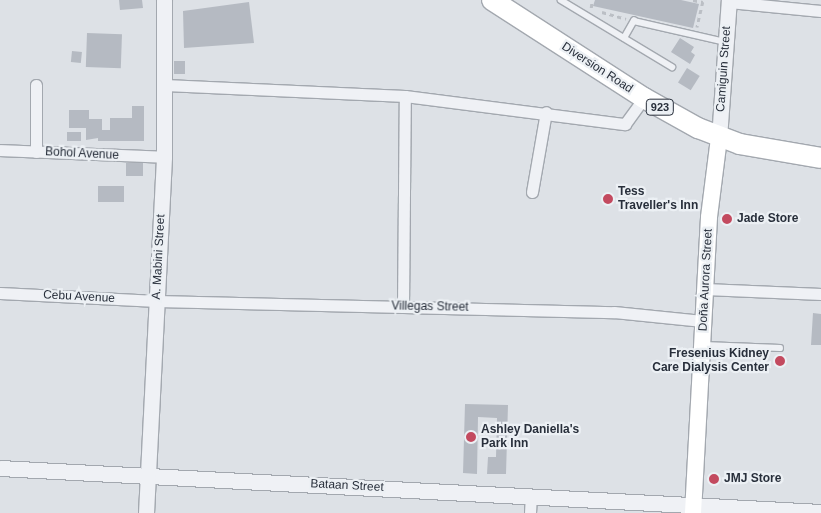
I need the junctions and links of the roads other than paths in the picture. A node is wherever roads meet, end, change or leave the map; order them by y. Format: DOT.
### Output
graph roads {
  1 [pos="164,0"];
  2 [pos="561,0"];
  3 [pos="496,1"];
  4 [pos="729,1"];
  5 [pos="821,10"];
  6 [pos="624,38"];
  7 [pos="726,42"];
  8 [pos="672,67"];
  9 [pos="36,84"];
  10 [pos="165,85"];
  11 [pos="404,96"];
  12 [pos="644,98"];
  13 [pos="546,112"];
  14 [pos="719,138"];
  15 [pos="0,150"];
  16 [pos="36,152"];
  17 [pos="164,158"];
  18 [pos="821,158"];
  19 [pos="532,192"];
  20 [pos="705,289"];
  21 [pos="0,293"];
  22 [pos="821,294"];
  23 [pos="157,302"];
  24 [pos="403,307"];
  25 [pos="703,321"];
  26 [pos="702,344"];
  27 [pos="780,348"];
  28 [pos="0,468"];
  29 [pos="148,476"];
  30 [pos="531,495"];
  31 [pos="694,508"];
  32 [pos="821,512"];
  33 [pos="146,513"];
  34 [pos="530,513"];
  1 -- 10 [label="street, A. Mabini Street"];
  2 -- 6 [label="lane"];
  3 -- 12 [label="highway, Diversion Road / 923"];
  4 -- 5 [label="street"];
  4 -- 7 [label="street, Camiguin Street"];
  6 -- 7 [label="lane"];
  6 -- 8 [label="lane"];
  7 -- 14 [label="street, Camiguin Street"];
  9 -- 16 [label="street"];
  10 -- 11 [label="street"];
  10 -- 17 [label="street, A. Mabini Street"];
  11 -- 13 [label="street"];
  11 -- 24 [label="street"];
  12 -- 13 [label="street"];
  12 -- 14 [label="highway, Diversion Road / 923"];
  13 -- 19 [label="street"];
  14 -- 18 [label="highway, Diversion Road / 923"];
  14 -- 20 [label="main road, Doña Aurora Street"];
  15 -- 16 [label="street, Bohol Avenue"];
  16 -- 17 [label="street, Bohol Avenue"];
  17 -- 23 [label="street, A. Mabini Street"];
  20 -- 22 [label="street"];
  20 -- 25 [label="main road, Doña Aurora Street"];
  21 -- 23 [label="street, Cebu Avenue"];
  23 -- 24 [label="street, Villegas Street"];
  23 -- 29 [label="street, A. Mabini Street"];
  24 -- 25 [label="street, Villegas Street"];
  25 -- 26 [label="main road, Doña Aurora Street"];
  26 -- 27 [label="lane"];
  26 -- 31 [label="main road, Doña Aurora Street"];
  28 -- 29 [label="street, Bataan Street"];
  29 -- 30 [label="street, Bataan Street"];
  29 -- 33 [label="street, A. Mabini Street"];
  30 -- 31 [label="street, Bataan Street"];
  30 -- 34 [label="street"];
  31 -- 32 [label="street, Bataan Street"];
}
